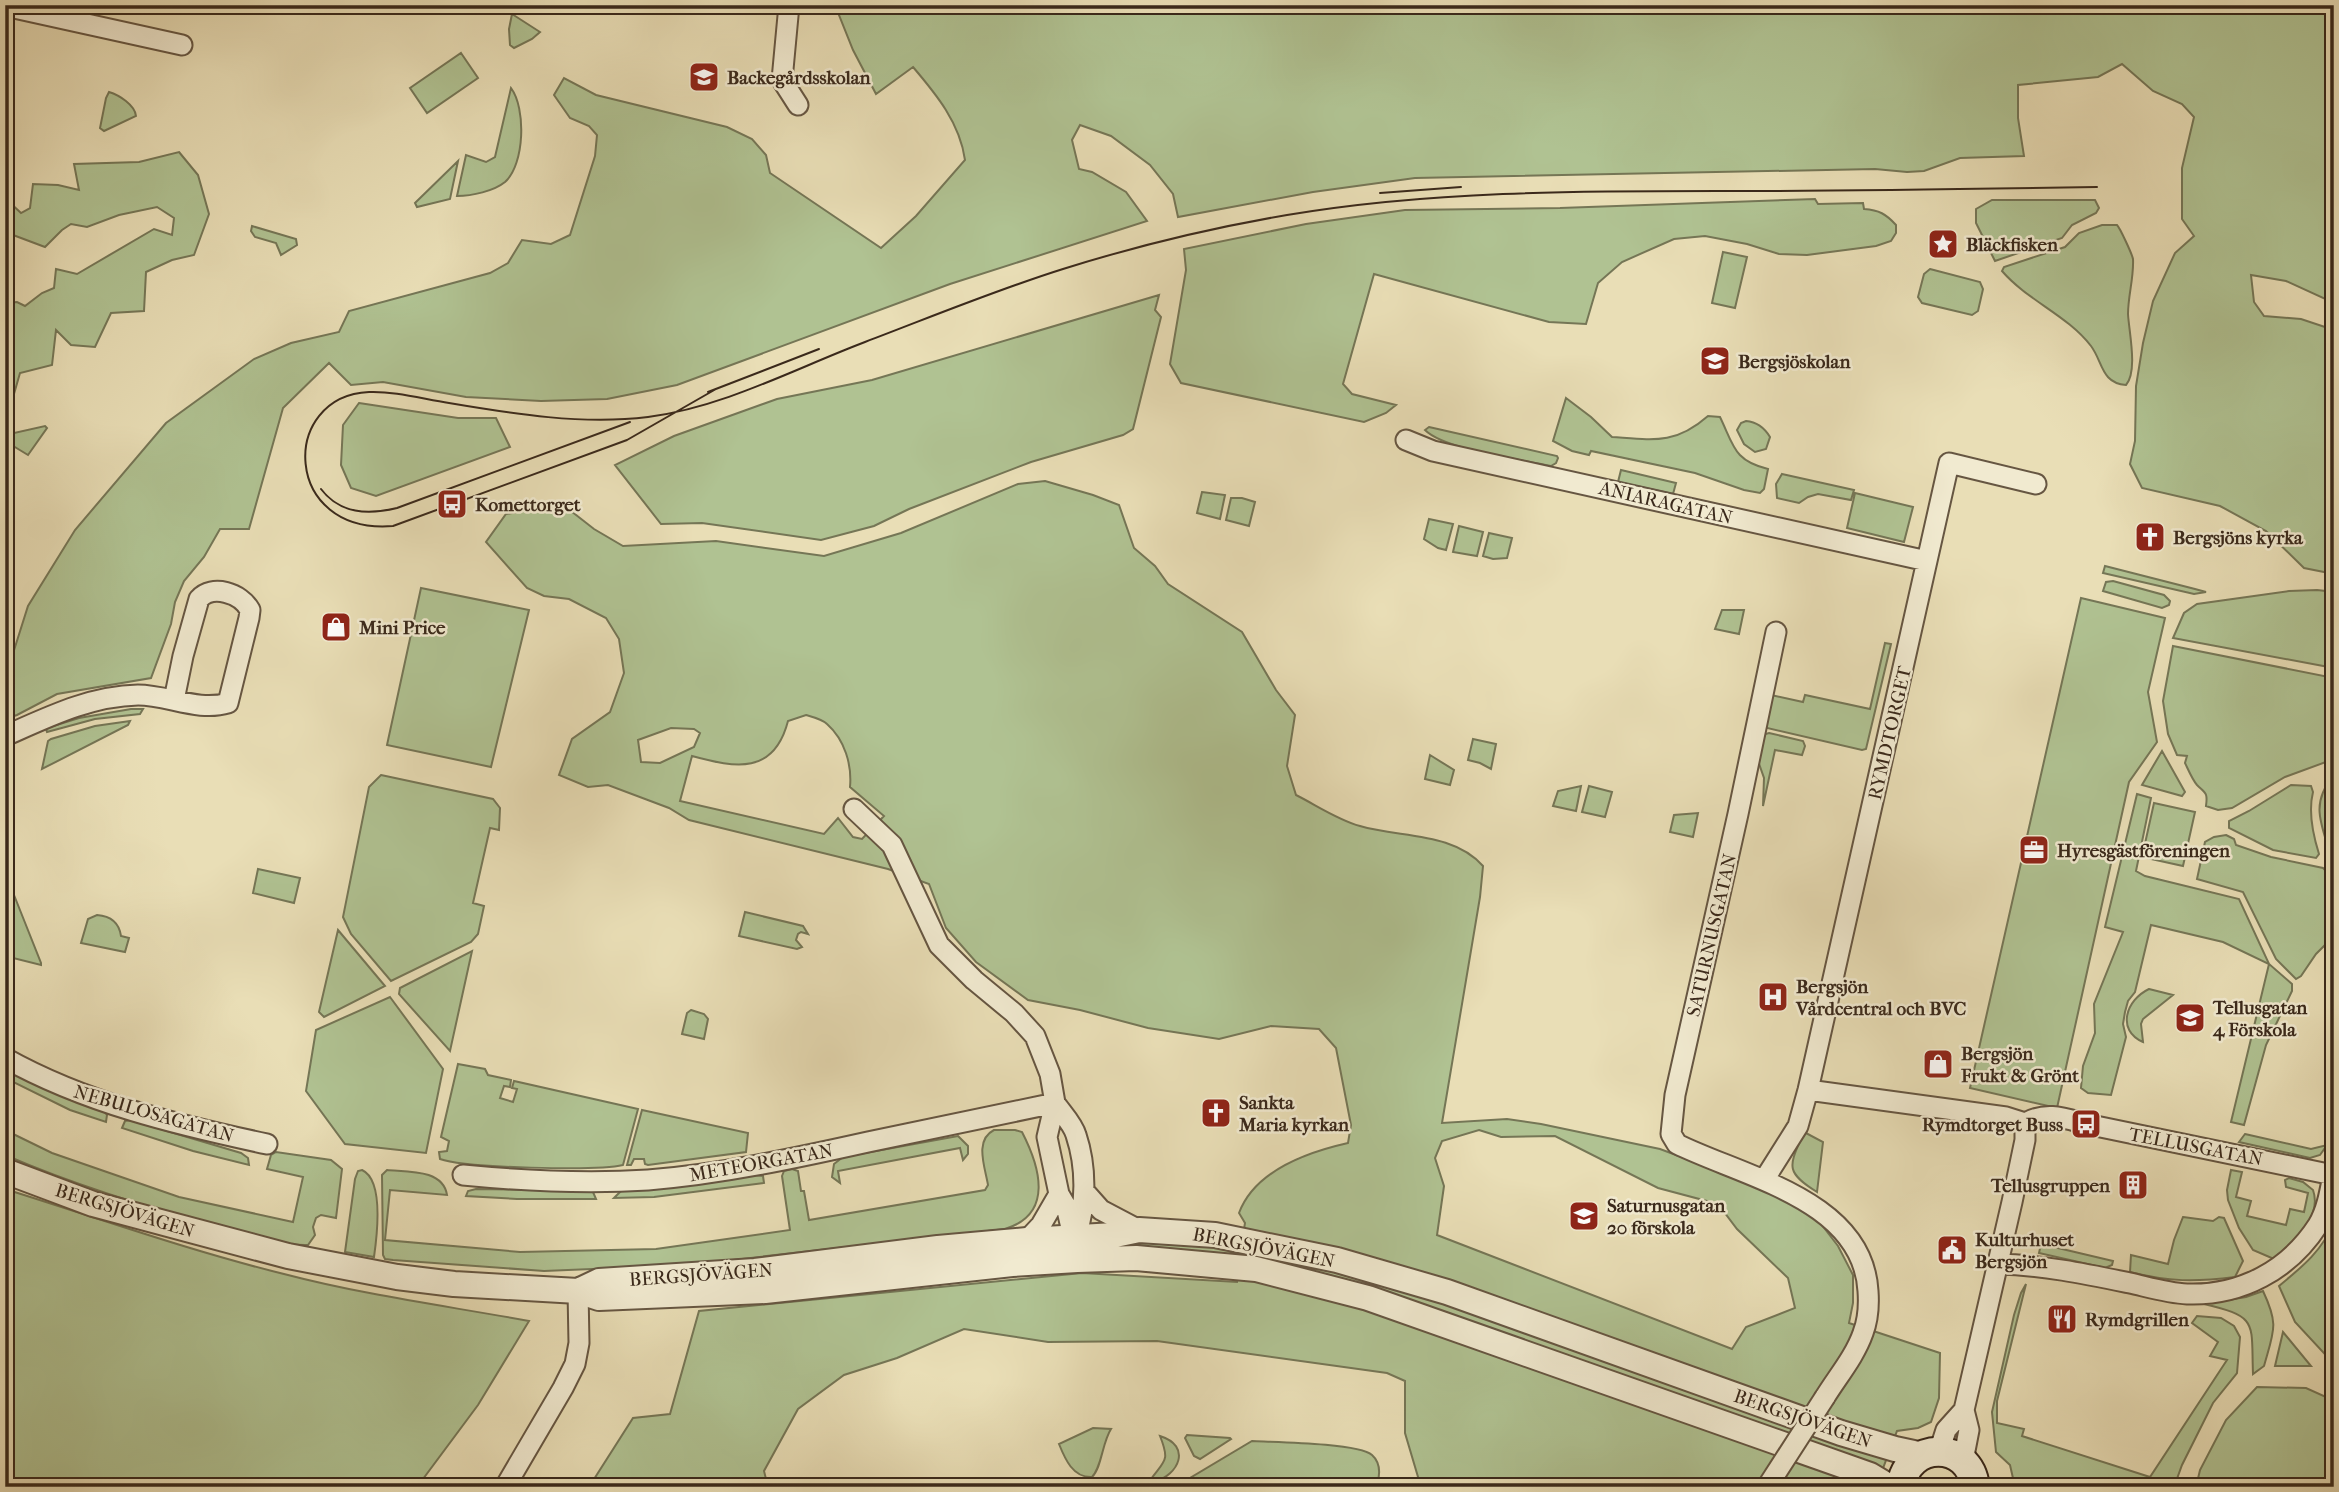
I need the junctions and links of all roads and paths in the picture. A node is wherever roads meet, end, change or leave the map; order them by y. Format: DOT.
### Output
graph roads {
  1 [pos="789,5"];
  2 [pos="5,6"];
  3 [pos="48,10"];
  4 [pos="181,45"];
  5 [pos="798,105"];
  6 [pos="1406,440"];
  7 [pos="2036,484"];
  8 [pos="1927,561"];
  9 [pos="1776,632"];
  10 [pos="174,700"];
  11 [pos="5,736"];
  12 [pos="854,809"];
  13 [pos="5,1058"];
  14 [pos="1808,1090"];
  15 [pos="1055,1103"];
  16 [pos="2025,1123"];
  17 [pos="267,1144"];
  18 [pos="5,1171"];
  19 [pos="2334,1174"];
  20 [pos="463,1175"];
  21 [pos="1764,1180"];
  22 [pos="1085,1192"];
  23 [pos="1059,1194"];
  24 [pos="1139,1230"];
  25 [pos="1027,1240"];
  26 [pos="1076,1249"];
  27 [pos="1998,1264"];
  28 [pos="578,1291"];
  29 [pos="1960,1470"];
  30 [pos="505,1487"];
  31 [pos="1767,1487"];
  32 [pos="1890,1487"];
  33 [pos="1901,1487"];
  1 -- 5 [label="street"];
  2 -- 3 [label="street"];
  3 -- 4 [label="street"];
  6 -- 8 [label="street, ANIARAGATAN"];
  7 -- 8 [label="street, RYMDTORGET"];
  8 -- 14 [label="street, RYMDTORGET"];
  9 -- 21 [label="street, SATURNUSGATAN"];
  10 -- 10 [label="street"];
  10 -- 11 [label="street"];
  12 -- 15 [label="street"];
  13 -- 17 [label="street, NEBULOSAGATAN"];
  14 -- 16 [label="street"];
  14 -- 21 [label="street, RYMDTORGET"];
  15 -- 20 [label="street, METEORGATAN"];
  15 -- 22 [label="street"];
  15 -- 23 [label="street"];
  16 -- 19 [label="street, TELLUSGATAN"];
  16 -- 27 [label="street"];
  18 -- 28 [label="street, BERGSJÖVÄGEN"];
  19 -- 27 [label="street, TELLUSGATAN"];
  21 -- 31 [label="street, SATURNUSGATAN, bridge"];
  22 -- 24 [label="street"];
  22 -- 26 [label="street"];
  23 -- 25 [label="street"];
  23 -- 26 [label="street"];
  24 -- 26 [label="street, BERGSJÖVÄGEN"];
  24 -- 29 [label="street, BERGSJÖVÄGEN"];
  25 -- 26 [label="street, BERGSJÖVÄGEN"];
  25 -- 28 [label="street, BERGSJÖVÄGEN"];
  26 -- 28 [label="street, BERGSJÖVÄGEN"];
  26 -- 32 [label="street, BERGSJÖVÄGEN"];
  27 -- 29 [label="street"];
  28 -- 30 [label="street"];
  29 -- 33 [label="main road"];
}
